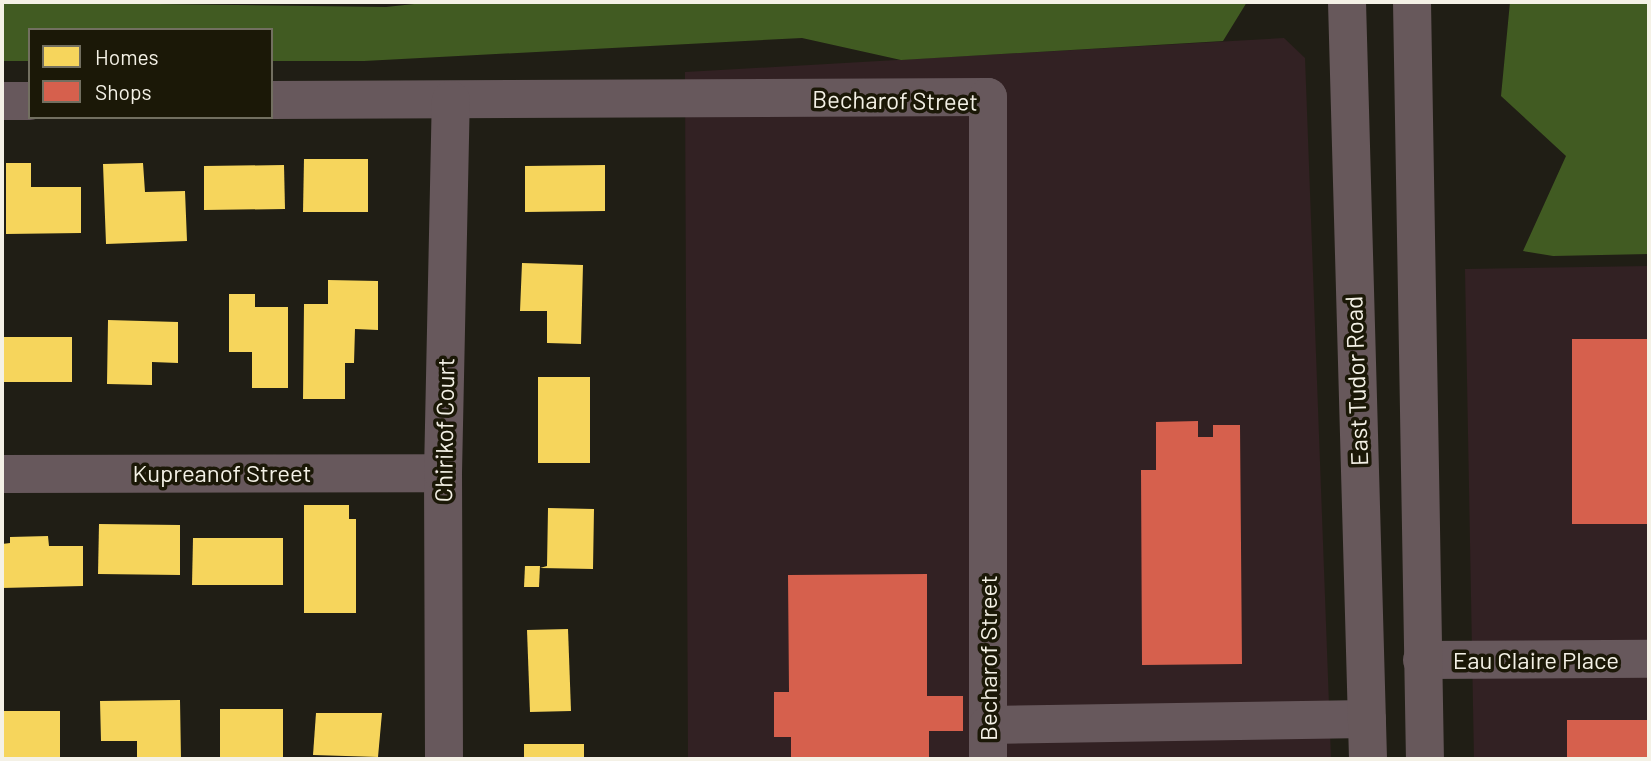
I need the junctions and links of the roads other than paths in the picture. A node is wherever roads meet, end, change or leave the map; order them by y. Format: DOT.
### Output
graph roads {
  1 [pos="1348,2"];
  2 [pos="1412,2"];
  3 [pos="273,100"];
  4 [pos="451,100"];
  5 [pos="2,101"];
  6 [pos="28,101"];
  7 [pos="443,472"];
  8 [pos="2,474"];
  9 [pos="1649,659"];
  10 [pos="1422,660"];
  11 [pos="1367,719"];
  12 [pos="988,742"];
  13 [pos="444,759"];
  14 [pos="1368,759"];
  15 [pos="1425,759"];
  1 -- 11 [label="main road, East Tudor Road"];
  2 -- 10 [label="main road"];
  3 -- 4 [label="street, Becharof Street"];
  4 -- 7 [label="street, Chirikof Court"];
  4 -- 12 [label="street, Becharof Street"];
  5 -- 6 [label="street"];
  7 -- 8 [label="street, Kupreanof Street"];
  7 -- 13 [label="street, Chirikof Court"];
  9 -- 10 [label="street, Eau Claire Place"];
  10 -- 15 [label="main road"];
  11 -- 12 [label="street"];
  11 -- 14 [label="main road, East Tudor Road"];
}
